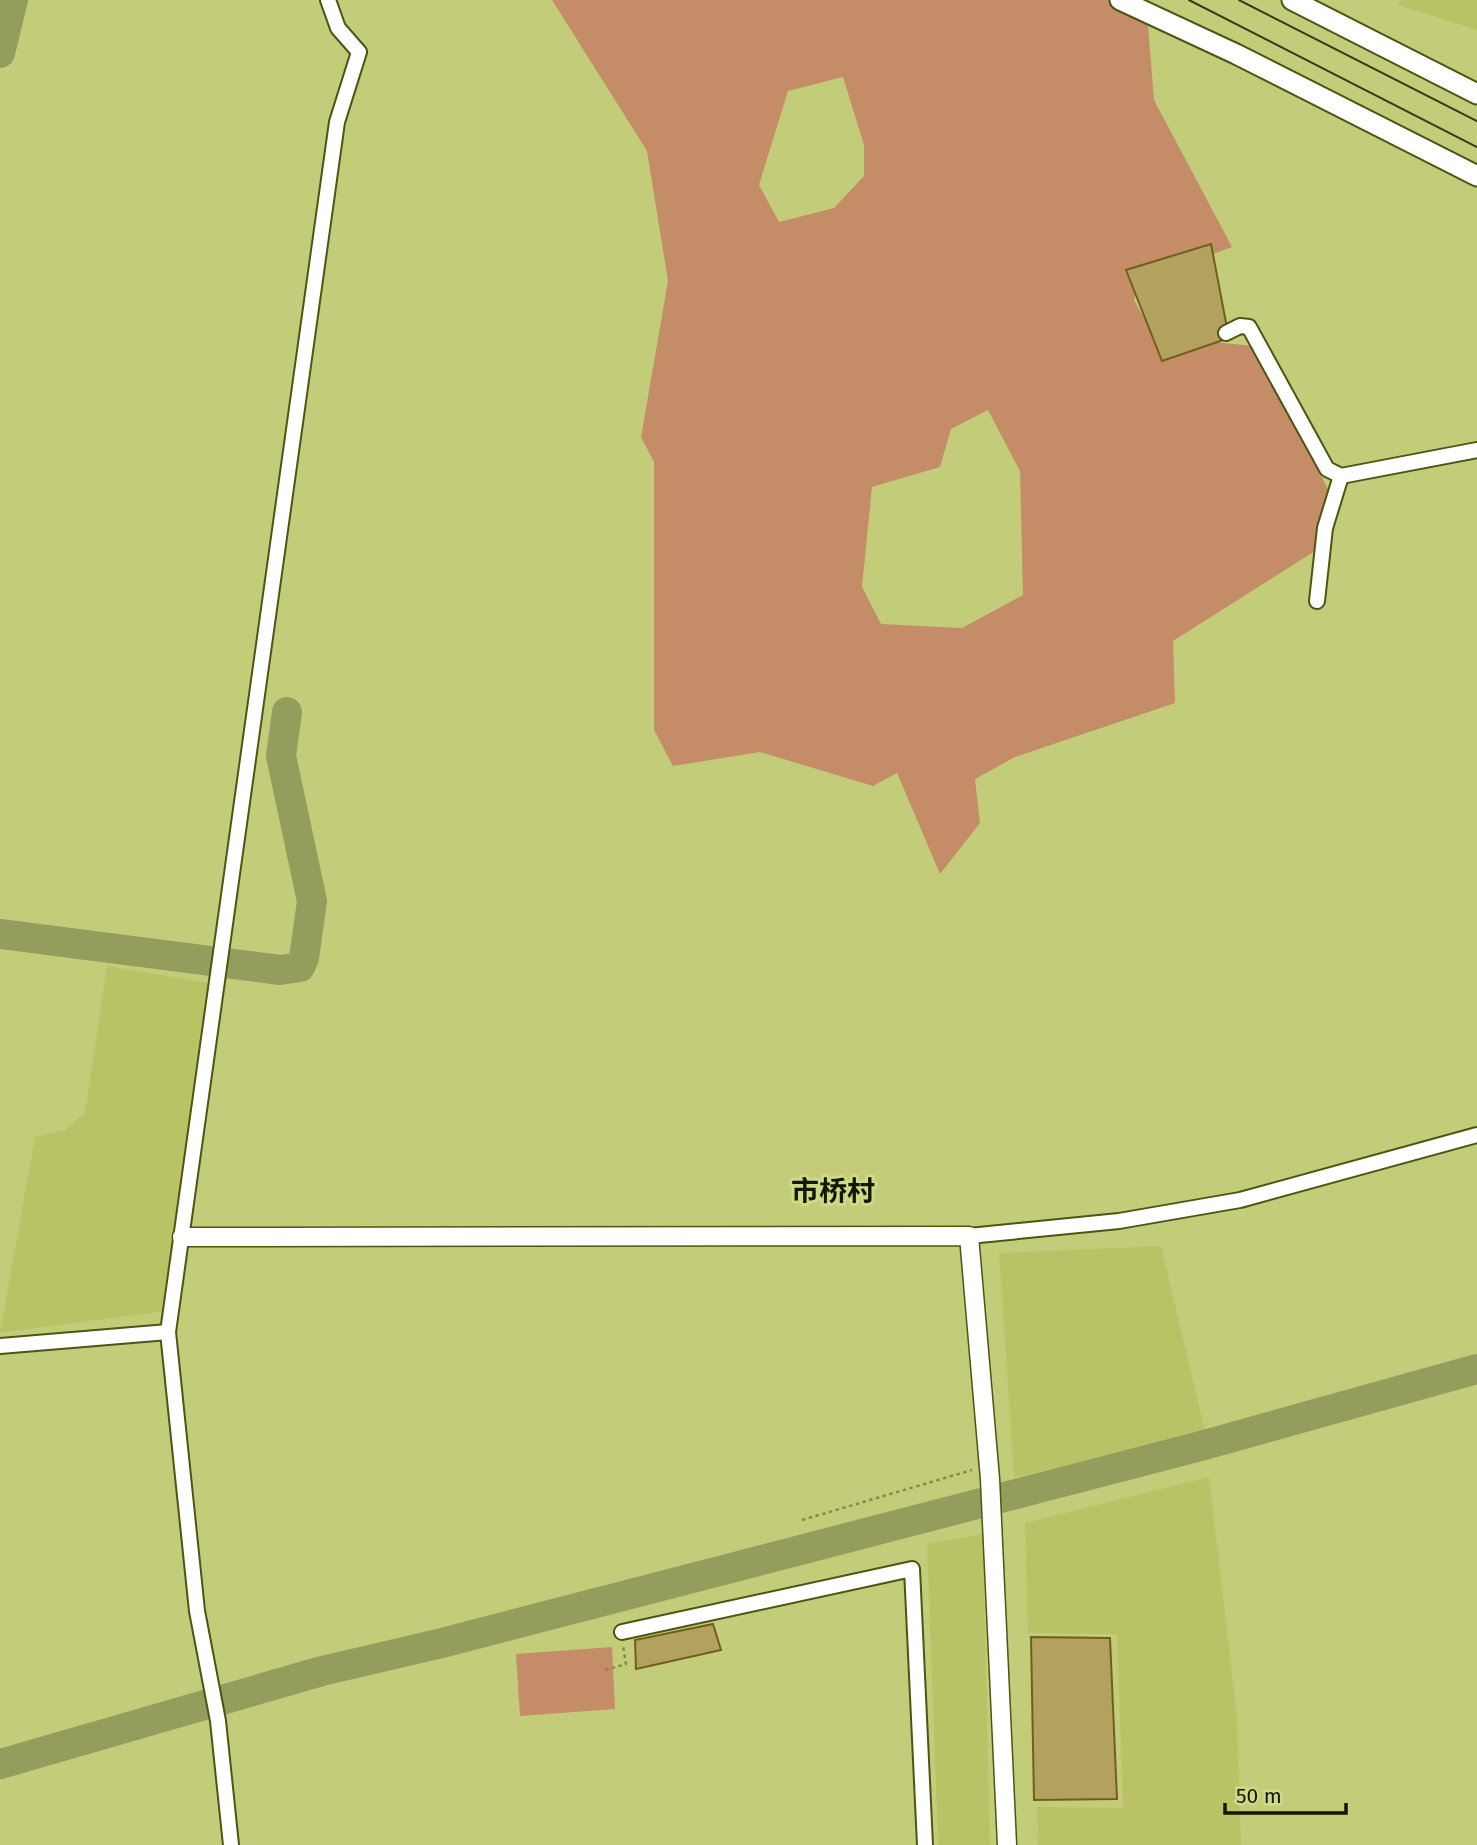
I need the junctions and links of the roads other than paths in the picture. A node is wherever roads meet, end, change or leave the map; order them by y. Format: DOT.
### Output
graph roads {
  1 [pos="328,0"];
  2 [pos="1120,0"];
  3 [pos="1292,0"];
  4 [pos="1477,94"];
  5 [pos="1477,176"];
  6 [pos="1226,333"];
  7 [pos="1477,450"];
  8 [pos="1341,476"];
  9 [pos="1317,601"];
  10 [pos="1477,1135"];
  11 [pos="970,1236"];
  12 [pos="182,1237"];
  13 [pos="168,1332"];
  14 [pos="0,1346"];
  15 [pos="621,1632"];
  16 [pos="231,1845"];
  17 [pos="925,1845"];
  18 [pos="1007,1845"];
  1 -- 12 [label="street"];
  2 -- 5 [label="main road"];
  3 -- 4 [label="main road"];
  6 -- 8 [label="street"];
  7 -- 8 [label="street"];
  8 -- 9 [label="street"];
  10 -- 11 [label="street"];
  11 -- 12 [label="street"];
  11 -- 18 [label="street"];
  12 -- 13 [label="street"];
  13 -- 14 [label="street"];
  13 -- 16 [label="street"];
  15 -- 17 [label="street"];
}
